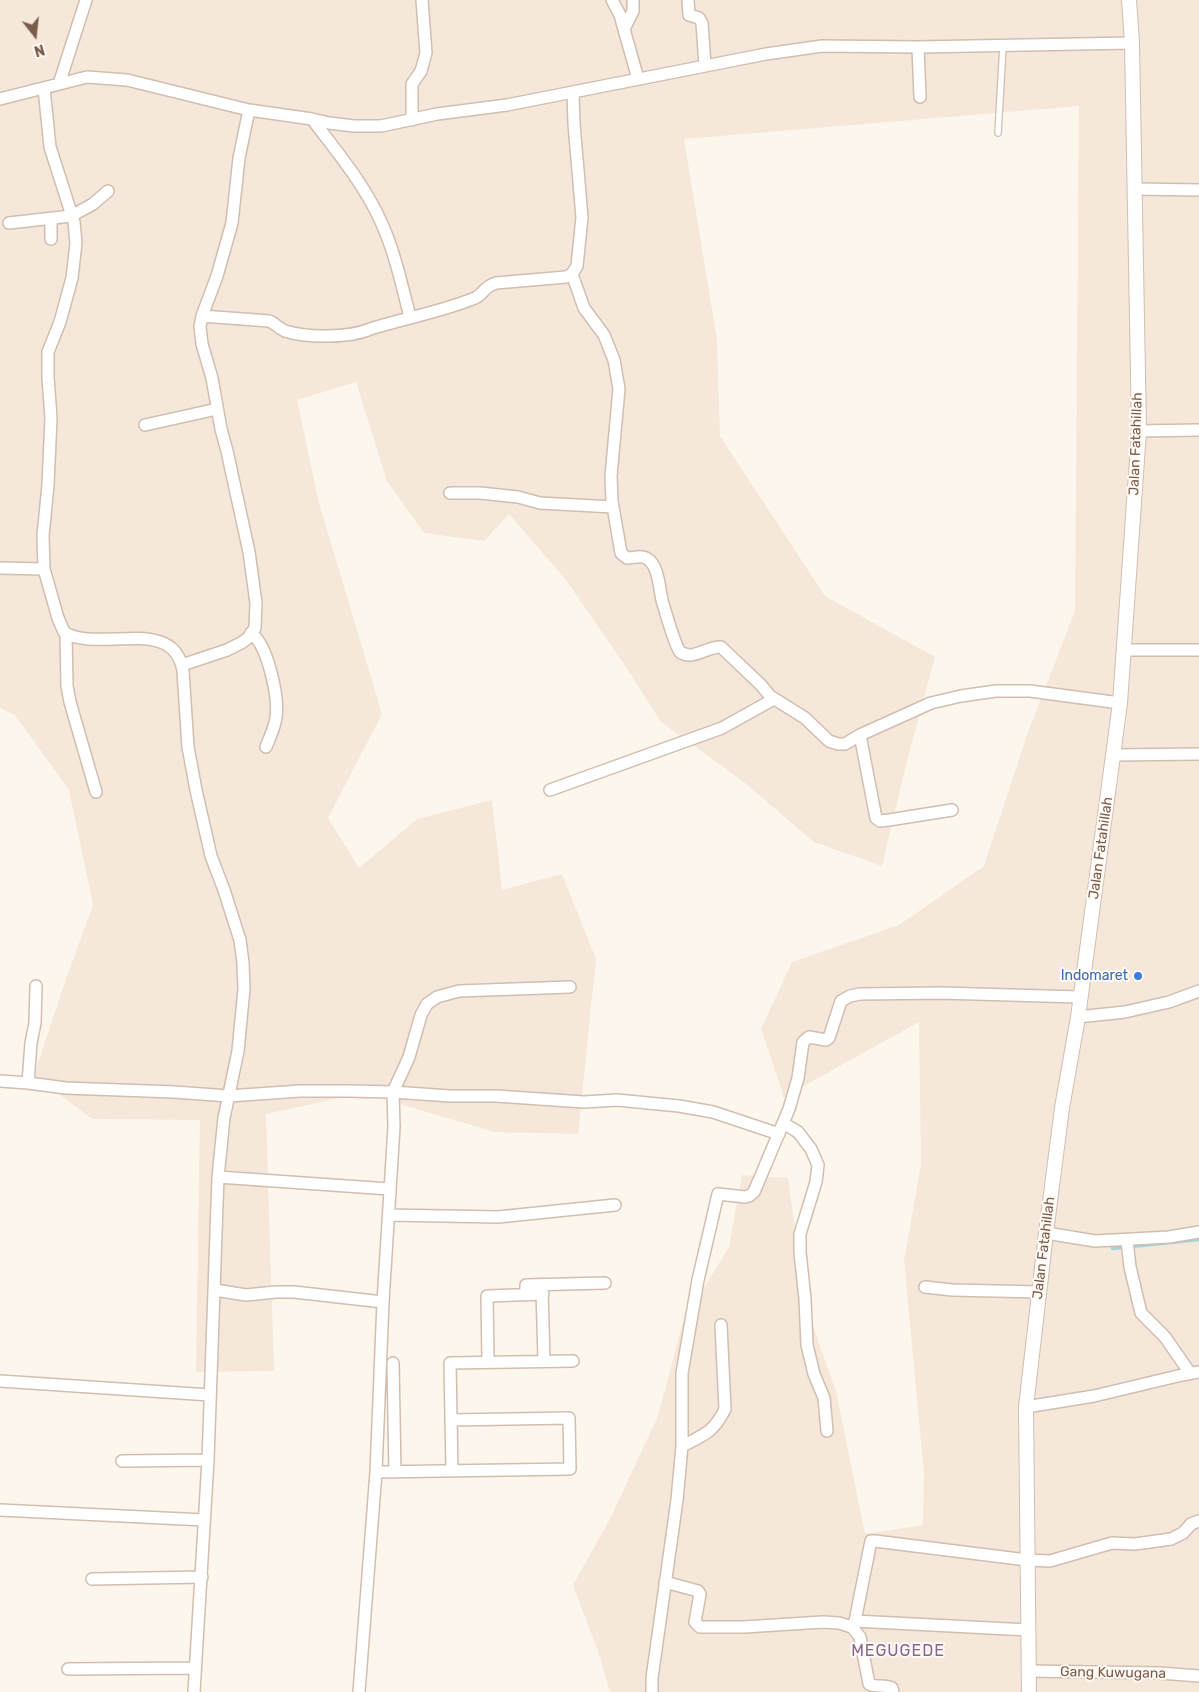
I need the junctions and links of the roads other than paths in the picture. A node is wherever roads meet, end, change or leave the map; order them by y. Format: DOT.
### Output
graph roads {
  1 [pos="86,0"];
  2 [pos="422,0"];
  3 [pos="612,0"];
  4 [pos="633,0"];
  5 [pos="688,0"];
  6 [pos="1129,0"];
  7 [pos="624,30"];
  8 [pos="1132,44"];
  9 [pos="1002,46"];
  10 [pos="918,47"];
  11 [pos="705,65"];
  12 [pos="638,79"];
  13 [pos="59,84"];
  14 [pos="44,88"];
  15 [pos="573,92"];
  16 [pos="920,96"];
  17 [pos="0,99"];
  18 [pos="249,110"];
  19 [pos="310,118"];
  20 [pos="412,120"];
  21 [pos="998,133"];
  22 [pos="1135,189"];
  23 [pos="1199,190"];
  24 [pos="108,191"];
  25 [pos="71,216"];
  26 [pos="52,218"];
  27 [pos="8,223"];
  28 [pos="51,239"];
  29 [pos="572,274"];
  30 [pos="202,316"];
  31 [pos="410,317"];
  32 [pos="217,409"];
  33 [pos="146,425"];
  34 [pos="1199,430"];
  35 [pos="1139,431"];
  36 [pos="450,493"];
  37 [pos="613,507"];
  38 [pos="0,568"];
  39 [pos="44,569"];
  40 [pos="66,633"];
  41 [pos="252,633"];
  42 [pos="1124,650"];
  43 [pos="1199,650"];
  44 [pos="182,665"];
  45 [pos="774,699"];
  46 [pos="1120,703"];
  47 [pos="860,735"];
  48 [pos="266,747"];
  49 [pos="1199,754"];
  50 [pos="1114,755"];
  51 [pos="550,790"];
  52 [pos="96,792"];
  53 [pos="952,810"];
  54 [pos="36,986"];
  55 [pos="570,987"];
  56 [pos="1199,991"];
  57 [pos="1080,997"];
  58 [pos="1078,1017"];
  59 [pos="0,1081"];
  60 [pos="28,1082"];
  61 [pos="393,1092"];
  62 [pos="229,1096"];
  63 [pos="781,1129"];
  64 [pos="218,1177"];
  65 [pos="389,1189"];
  66 [pos="615,1205"];
  67 [pos="389,1215"];
  68 [pos="1199,1232"];
  69 [pos="1046,1233"];
  70 [pos="1127,1245"];
  71 [pos="604,1283"];
  72 [pos="925,1287"];
  73 [pos="215,1290"];
  74 [pos="542,1290"];
  75 [pos="1039,1292"];
  76 [pos="382,1302"];
  77 [pos="721,1325"];
  78 [pos="544,1361"];
  79 [pos="573,1361"];
  80 [pos="488,1362"];
  81 [pos="394,1363"];
  82 [pos="1195,1373"];
  83 [pos="0,1381"];
  84 [pos="210,1395"];
  85 [pos="1026,1407"];
  86 [pos="451,1420"];
  87 [pos="828,1431"];
  88 [pos="682,1446"];
  89 [pos="208,1460"];
  90 [pos="122,1461"];
  91 [pos="452,1471"];
  92 [pos="376,1472"];
  93 [pos="395,1472"];
  94 [pos="0,1510"];
  95 [pos="204,1520"];
  96 [pos="1199,1521"];
  97 [pos="1027,1560"];
  98 [pos="202,1577"];
  99 [pos="92,1579"];
  100 [pos="665,1582"];
  101 [pos="854,1624"];
  102 [pos="1028,1630"];
  103 [pos="194,1668"];
  104 [pos="68,1669"];
  105 [pos="1028,1671"];
  106 [pos="1199,1676"];
  107 [pos="194,1692"];
  108 [pos="359,1692"];
  109 [pos="652,1692"];
  110 [pos="893,1692"];
  111 [pos="1029,1692"];
  1 -- 13 [label="street"];
  2 -- 20 [label="street"];
  3 -- 7 [label="street"];
  4 -- 7 [label="street"];
  5 -- 11 [label="street"];
  6 -- 8 [label="street, Jalan Fatahillah"];
  7 -- 12 [label="street"];
  8 -- 9 [label="street"];
  8 -- 22 [label="street, Jalan Fatahillah"];
  9 -- 10 [label="street"];
  9 -- 21 [label="lane"];
  10 -- 11 [label="street"];
  10 -- 16 [label="street"];
  11 -- 12 [label="street"];
  12 -- 15 [label="street"];
  13 -- 14 [label="street"];
  13 -- 18 [label="street"];
  14 -- 17 [label="street"];
  14 -- 25 [label="street"];
  15 -- 20 [label="street"];
  15 -- 29 [label="street"];
  18 -- 19 [label="street"];
  18 -- 30 [label="street"];
  19 -- 20 [label="street"];
  19 -- 31 [label="street"];
  22 -- 23 [label="street"];
  22 -- 35 [label="street, Jalan Fatahillah"];
  24 -- 25 [label="street"];
  25 -- 26 [label="street"];
  25 -- 39 [label="street"];
  26 -- 27 [label="street"];
  26 -- 28 [label="street"];
  29 -- 31 [label="street"];
  29 -- 37 [label="street"];
  30 -- 31 [label="street"];
  30 -- 32 [label="street"];
  32 -- 33 [label="street"];
  32 -- 41 [label="street"];
  34 -- 35 [label="street"];
  35 -- 42 [label="street, Jalan Fatahillah"];
  36 -- 37 [label="street"];
  37 -- 45 [label="street"];
  38 -- 39 [label="street"];
  39 -- 40 [label="street"];
  40 -- 44 [label="street"];
  40 -- 52 [label="street"];
  41 -- 44 [label="street"];
  41 -- 48 [label="street"];
  42 -- 43 [label="street"];
  42 -- 46 [label="street, Jalan Fatahillah"];
  44 -- 62 [label="street"];
  45 -- 47 [label="street"];
  45 -- 51 [label="street"];
  46 -- 47 [label="street"];
  46 -- 50 [label="street, Jalan Fatahillah"];
  47 -- 53 [label="street"];
  49 -- 50 [label="street"];
  50 -- 57 [label="street, Jalan Fatahillah"];
  54 -- 60 [label="street"];
  55 -- 61 [label="street"];
  56 -- 58 [label="street"];
  57 -- 58 [label="street, Jalan Fatahillah"];
  57 -- 63 [label="street"];
  58 -- 69 [label="street, Jalan Fatahillah"];
  59 -- 60 [label="street"];
  60 -- 62 [label="street"];
  61 -- 62 [label="street"];
  61 -- 63 [label="street"];
  61 -- 65 [label="street"];
  62 -- 64 [label="street"];
  63 -- 87 [label="street"];
  63 -- 88 [label="street"];
  64 -- 65 [label="street"];
  64 -- 73 [label="street"];
  65 -- 67 [label="street"];
  66 -- 67 [label="street"];
  67 -- 76 [label="street"];
  68 -- 70 [label="street"];
  69 -- 70 [label="street"];
  69 -- 75 [label="street, Jalan Fatahillah"];
  70 -- 82 [label="street"];
  71 -- 74 [label="street"];
  72 -- 75 [label="street"];
  73 -- 76 [label="street"];
  73 -- 84 [label="street"];
  74 -- 78 [label="street"];
  74 -- 80 [label="street"];
  75 -- 85 [label="street, Jalan Fatahillah"];
  76 -- 92 [label="street"];
  77 -- 88 [label="street"];
  78 -- 79 [label="street"];
  78 -- 80 [label="street"];
  80 -- 86 [label="street"];
  81 -- 93 [label="street"];
  82 -- 85 [label="street"];
  83 -- 84 [label="street"];
  84 -- 89 [label="street"];
  85 -- 97 [label="street, Jalan Fatahillah"];
  86 -- 91 [label="street"];
  86 -- 91 [label="street"];
  88 -- 100 [label="street"];
  89 -- 90 [label="street"];
  89 -- 95 [label="street"];
  91 -- 93 [label="street"];
  92 -- 93 [label="street"];
  92 -- 108 [label="street"];
  94 -- 95 [label="street"];
  95 -- 98 [label="street"];
  96 -- 97 [label="street"];
  97 -- 101 [label="street"];
  97 -- 102 [label="street, Jalan Fatahillah"];
  98 -- 99 [label="street"];
  98 -- 103 [label="street"];
  100 -- 101 [label="street"];
  100 -- 109 [label="street"];
  101 -- 102 [label="street"];
  101 -- 110 [label="street"];
  102 -- 105 [label="street, Jalan Fatahillah"];
  103 -- 104 [label="street"];
  103 -- 107 [label="street"];
  105 -- 106 [label="street, Gang Kuwugana"];
  105 -- 111 [label="street, Jalan Fatahillah"];
}
